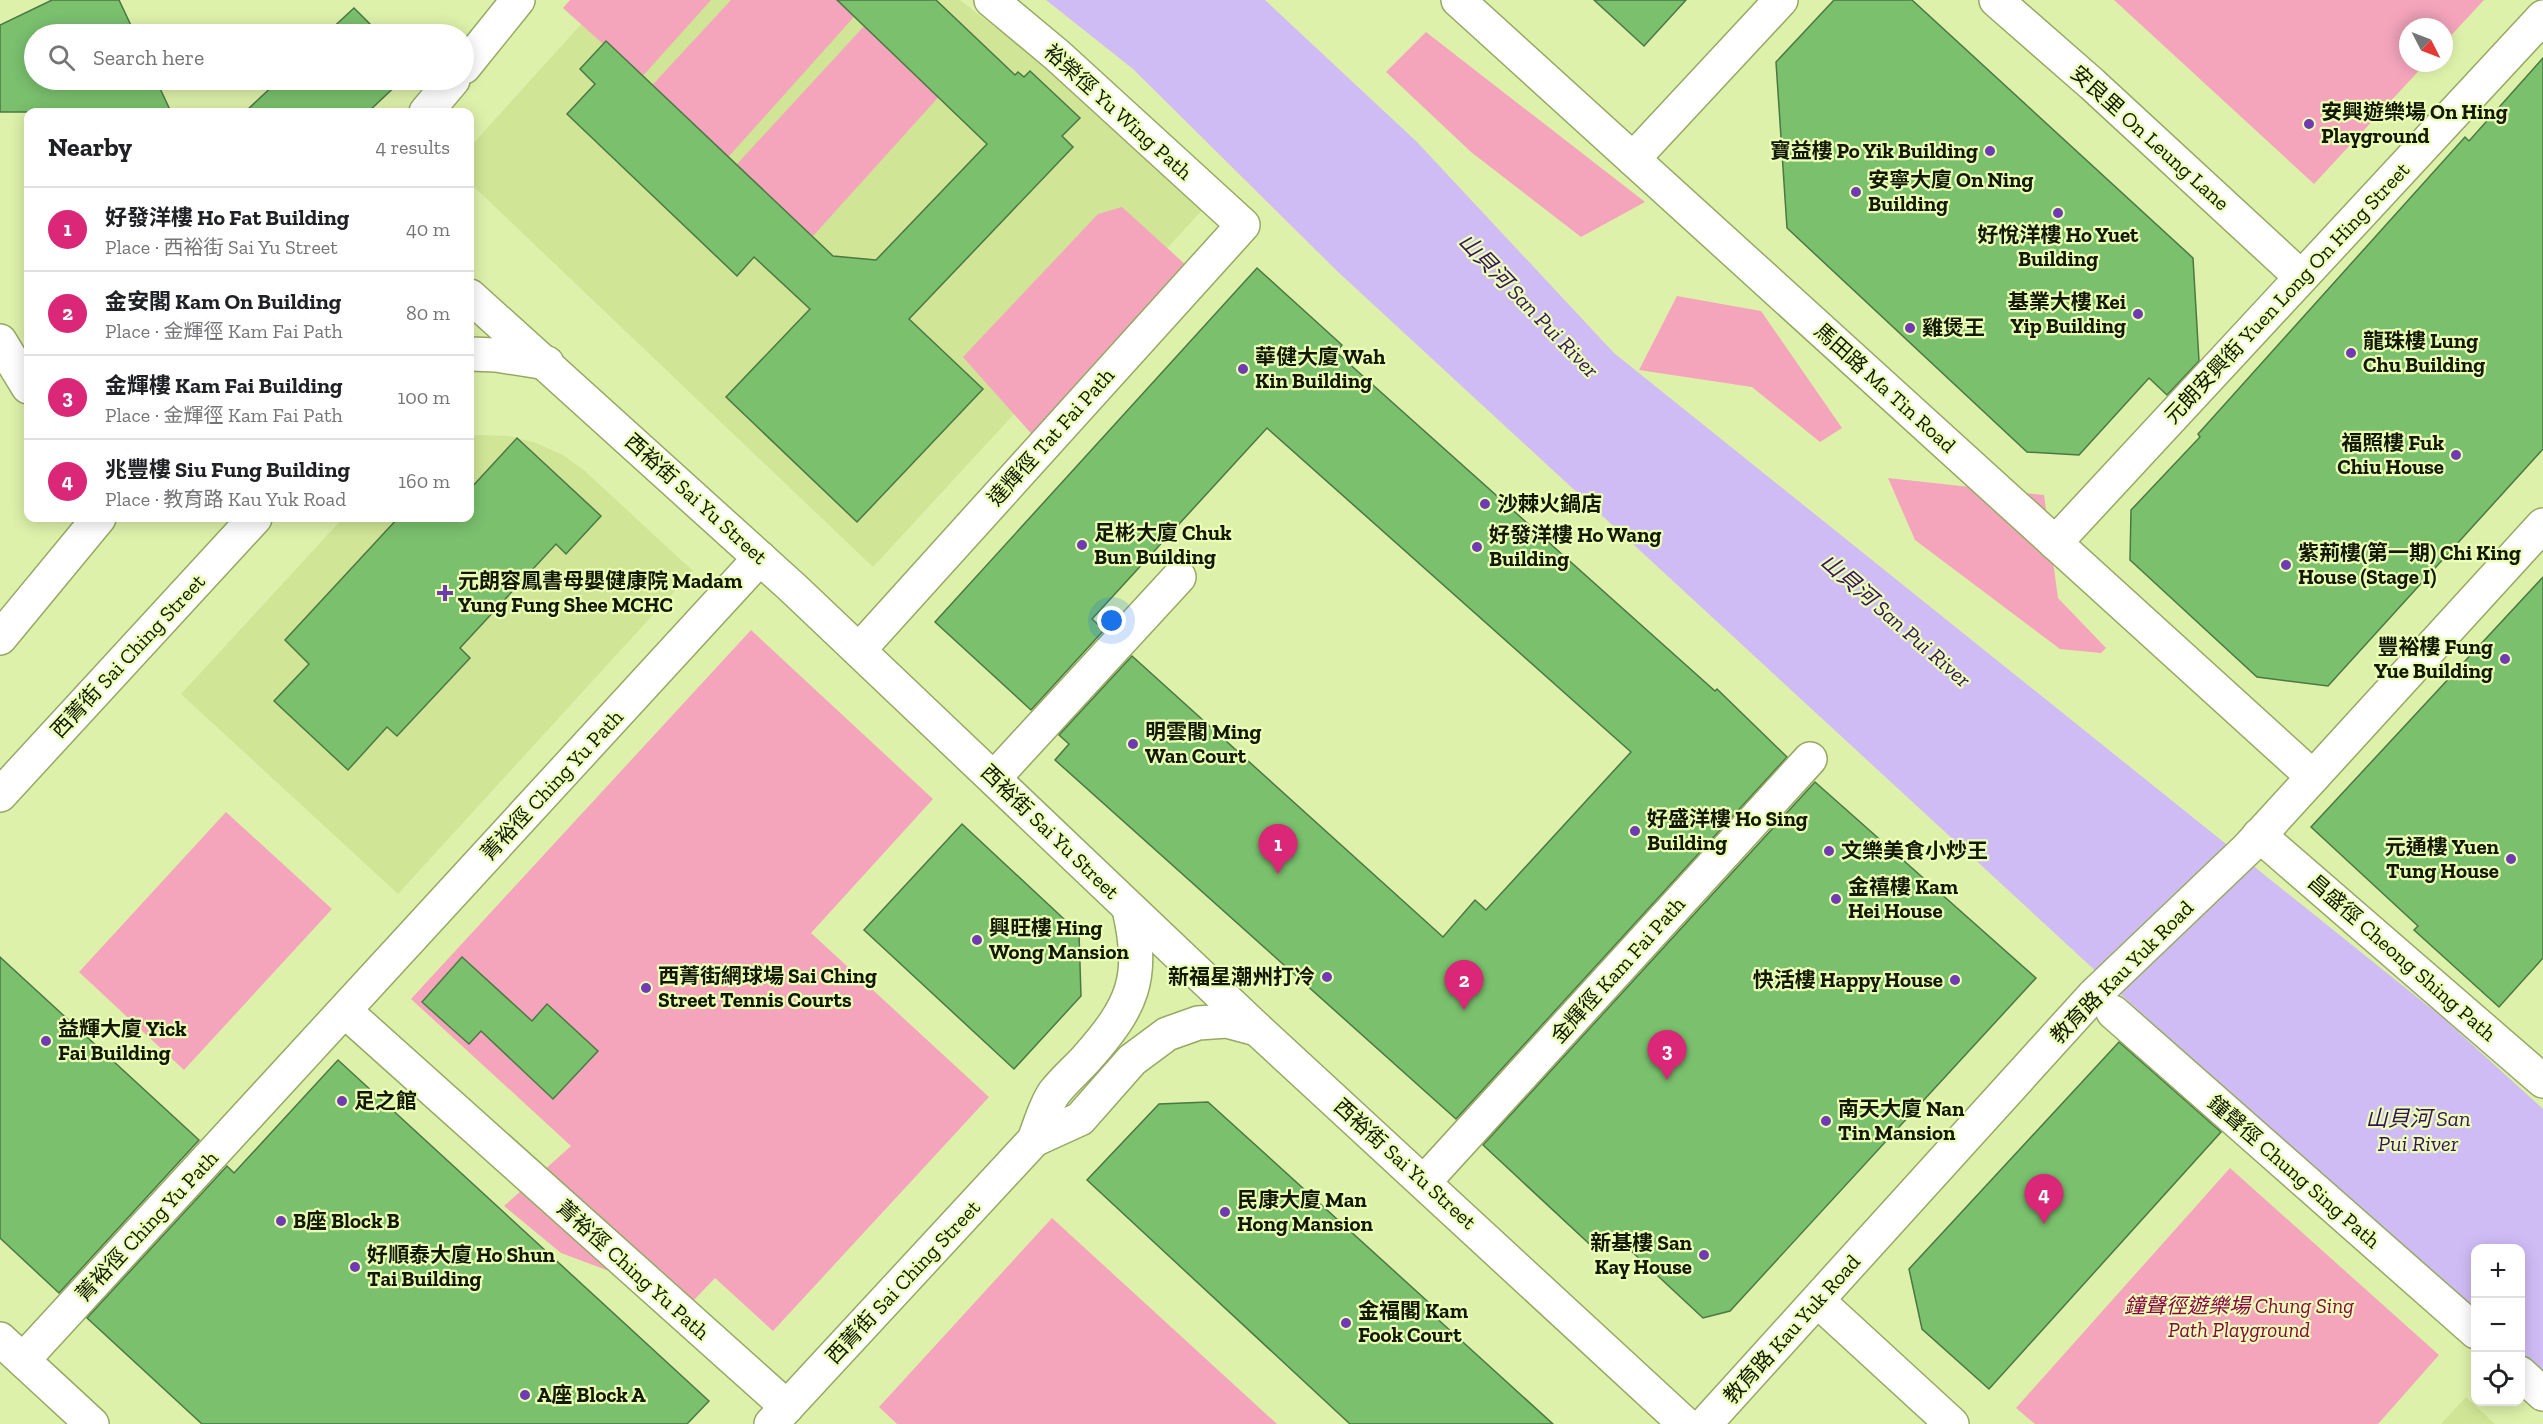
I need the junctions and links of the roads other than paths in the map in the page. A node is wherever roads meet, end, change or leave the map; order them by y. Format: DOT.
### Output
graph roads {
  1 [pos="518,0"];
  2 [pos="991,0"];
  3 [pos="1458,0"];
  4 [pos="1781,0"];
  5 [pos="1996,0"];
  6 [pos="2543,17"];
  7 [pos="474,55"];
  8 [pos="445,90"];
  9 [pos="429,108"];
  10 [pos="1633,159"];
  11 [pos="1243,225"];
  12 [pos="2301,278"];
  13 [pos="474,299"];
  14 [pos="0,341"];
  15 [pos="474,354"];
  16 [pos="547,363"];
  17 [pos="24,380"];
  18 [pos="96,522"];
  19 [pos="251,522"];
  20 [pos="2543,525"];
  21 [pos="2055,543"];
  22 [pos="760,558"];
  23 [pos="1179,577"];
  24 [pos="0,638"];
  25 [pos="859,650"];
  26 [pos="1810,759"];
  27 [pos="994,777"];
  28 [pos="2313,777"];
  29 [pos="0,795"];
  30 [pos="2254,842"];
  31 [pos="1129,909"];
  32 [pos="345,1011"];
  33 [pos="2113,1012"];
  34 [pos="1257,1029"];
  35 [pos="2543,1081"];
  36 [pos="1034,1140"];
  37 [pos="1424,1182"];
  38 [pos="1818,1301"];
  39 [pos="2471,1328"];
  40 [pos="12,1350"];
  41 [pos="2525,1378"];
  42 [pos="2543,1394"];
  43 [pos="779,1416"];
  44 [pos="92,1424"];
  45 [pos="1685,1424"];
  46 [pos="1705,1424"];
  47 [pos="1952,1424"];
  1 -- 7 [label="street"];
  2 -- 11 [label="street, 裕榮徑 Yu Wing Path"];
  3 -- 10 [label="street, 馬田路 Ma Tin Road"];
  4 -- 10 [label="street"];
  5 -- 12 [label="street, 安良里 On Leung Lane"];
  6 -- 12 [label="street, 元朗安興街 Yuen Long On Hing Street"];
  8 -- 9 [label="street"];
  10 -- 21 [label="street, 馬田路 Ma Tin Road"];
  11 -- 25 [label="street, 達輝徑 Tat Fai Path"];
  12 -- 21 [label="street, 元朗安興街 Yuen Long On Hing Street"];
  13 -- 16 [label="street, 西裕街 Sai Yu Street"];
  14 -- 17 [label="street"];
  15 -- 16 [label="street"];
  16 -- 22 [label="street, 西裕街 Sai Yu Street"];
  18 -- 24 [label="street"];
  19 -- 29 [label="street, 西菁街 Sai Ching Street"];
  20 -- 28 [label="street, 教育路 Kau Yuk Road"];
  21 -- 28 [label="street, 馬田路 Ma Tin Road"];
  22 -- 25 [label="street, 西裕街 Sai Yu Street"];
  22 -- 32 [label="street, 菁裕徑 Ching Yu Path"];
  23 -- 27 [label="street"];
  25 -- 27 [label="street, 西裕街 Sai Yu Street"];
  26 -- 37 [label="street, 金輝徑 Kam Fai Path"];
  27 -- 31 [label="street, 西裕街 Sai Yu Street"];
  28 -- 30 [label="street, 教育路 Kau Yuk Road"];
  30 -- 35 [label="street, 昌盛徑 Cheong Shing Path"];
  30 -- 38 [label="street, 教育路 Kau Yuk Road"];
  31 -- 34 [label="street, 西裕街 Sai Yu Street"];
  31 -- 36 [label="street, 西菁街 Sai Ching Street"];
  32 -- 40 [label="street, 菁裕徑 Ching Yu Path"];
  32 -- 43 [label="street, 菁裕徑 Ching Yu Path"];
  33 -- 39 [label="street, 鐘聲徑 Chung Sing Path"];
  34 -- 36 [label="street, 西菁街 Sai Ching Street"];
  34 -- 37 [label="street, 西裕街 Sai Yu Street"];
  36 -- 43 [label="street, 西菁街 Sai Ching Street"];
  37 -- 45 [label="street, 西裕街 Sai Yu Street"];
  38 -- 46 [label="street, 教育路 Kau Yuk Road"];
  38 -- 47 [label="street"];
  40 -- 44 [label="street"];
  41 -- 42 [label="street"];
}
